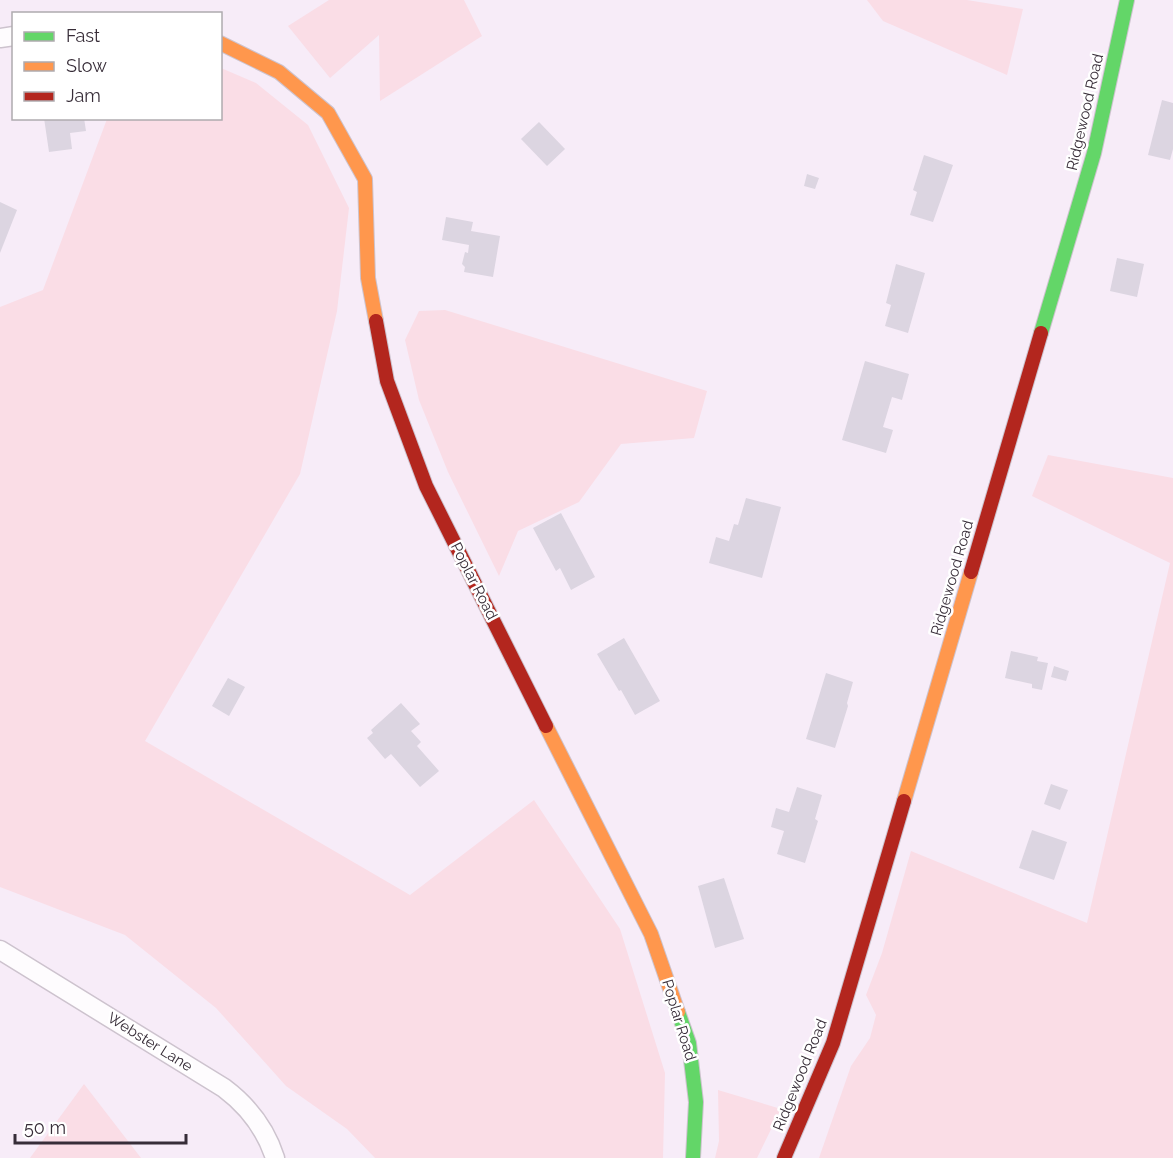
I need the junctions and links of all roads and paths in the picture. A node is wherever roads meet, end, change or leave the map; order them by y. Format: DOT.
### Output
graph roads {
  1 [pos="1127,0"];
  2 [pos="222,44"];
  3 [pos="0,950"];
  4 [pos="275,1158"];
  5 [pos="693,1158"];
  6 [pos="784,1158"];
  1 -- 6 [label="street, Ridgewood Road"];
  2 -- 5 [label="street, Poplar Road"];
  3 -- 4 [label="street, Webster Lane"];
}
